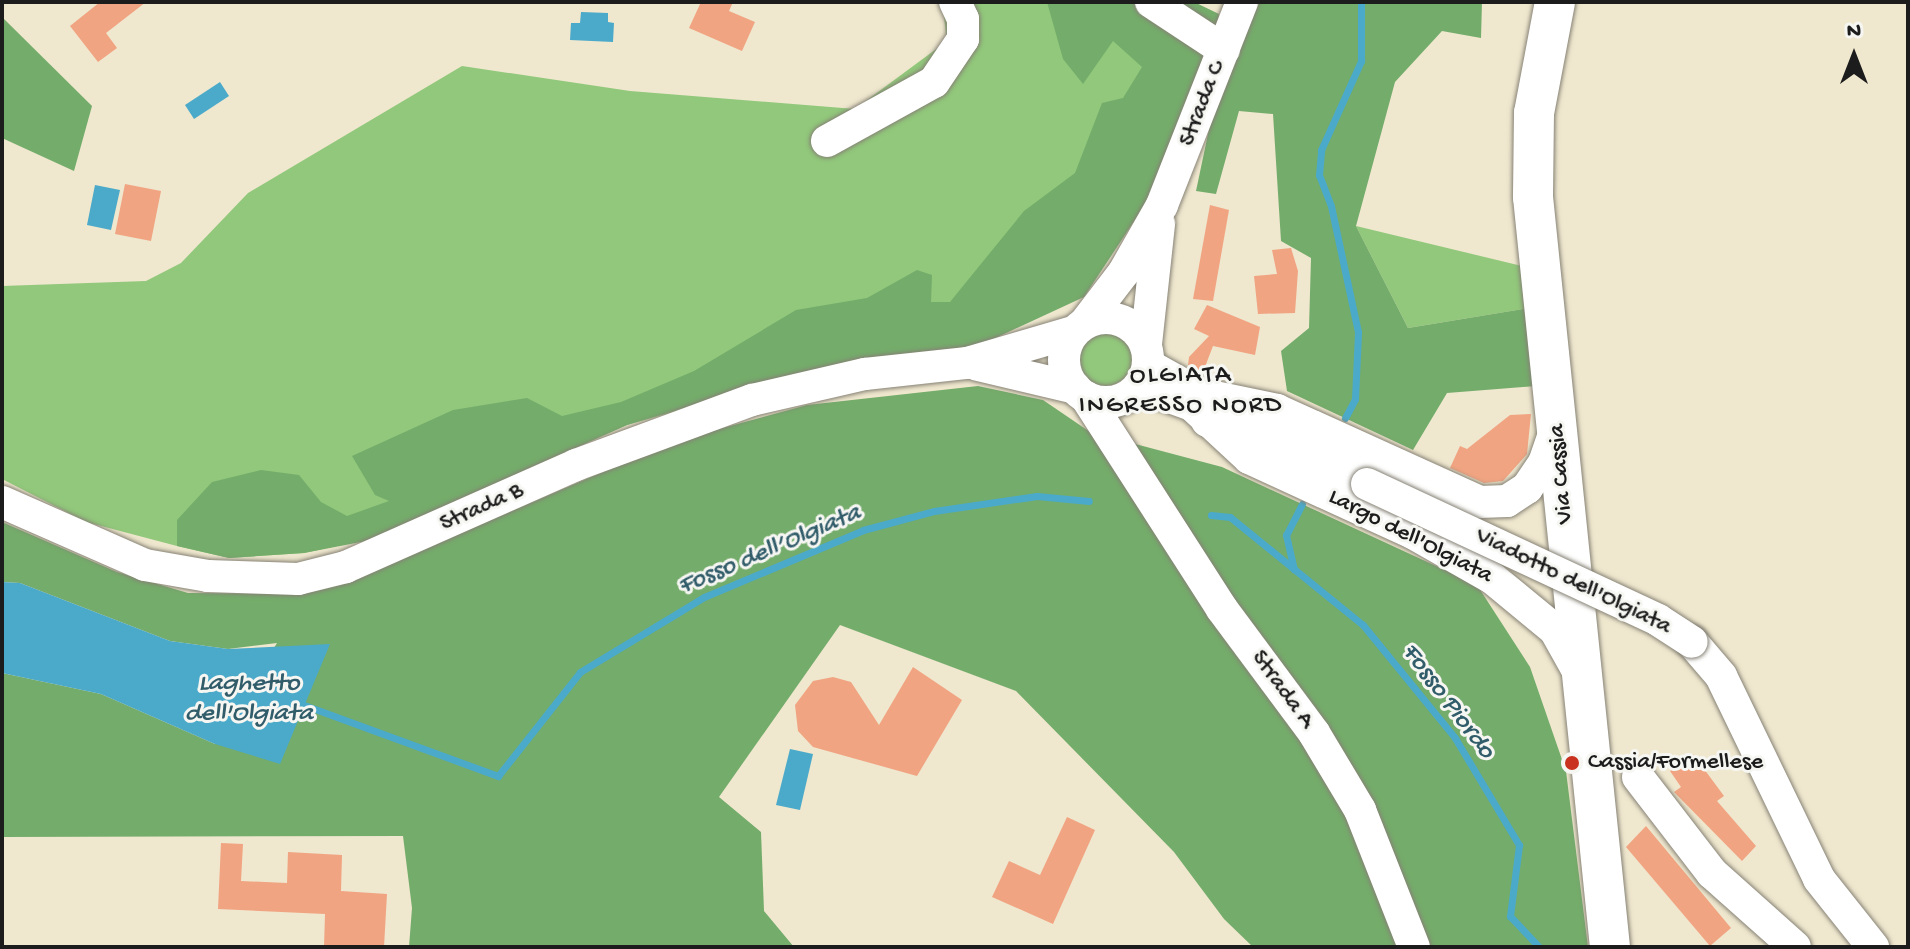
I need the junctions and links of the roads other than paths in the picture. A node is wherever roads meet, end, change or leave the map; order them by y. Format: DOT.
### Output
graph roads {
  1 [pos="955,2"];
  2 [pos="1151,2"];
  3 [pos="1242,2"];
  4 [pos="1555,2"];
  5 [pos="1224,50"];
  6 [pos="827,141"];
  7 [pos="1162,205"];
  8 [pos="1079,328"];
  9 [pos="967,363"];
  10 [pos="1140,373"];
  11 [pos="1080,393"];
  12 [pos="1224,413"];
  13 [pos="1558,421"];
  14 [pos="1261,432"];
  15 [pos="1123,448"];
  16 [pos="2,502"];
  17 [pos="1580,675"];
  18 [pos="1638,777"];
  19 [pos="1609,940"];
  20 [pos="1414,947"];
  21 [pos="1795,947"];
  22 [pos="1873,947"];
  1 -- 6 [label="street"];
  2 -- 5 [label="street"];
  3 -- 5 [label="street, Strada C"];
  4 -- 13 [label="main road, Via Cassia"];
  5 -- 7 [label="street, Strada C"];
  7 -- 8 [label="street, Strada C"];
  7 -- 10 [label="street, Strada C"];
  8 -- 9 [label="street, Strada B"];
  8 -- 10 [label="street"];
  8 -- 11 [label="street"];
  9 -- 11 [label="street, Strada B"];
  9 -- 16 [label="street, Strada B"];
  10 -- 11 [label="street"];
  10 -- 12 [label="street, Largo dell'Olgiata"];
  10 -- 15 [label="street"];
  11 -- 15 [label="street, Strada A"];
  12 -- 13 [label="street, Largo dell'Olgiata"];
  12 -- 14 [label="street, Largo dell'Olgiata"];
  12 -- 17 [label="street, Largo dell'Olgiata"];
  13 -- 17 [label="main road, Via Cassia"];
  14 -- 22 [label="street, Viadotto dell'Olgiata, bridge"];
  15 -- 20 [label="street, Strada A"];
  17 -- 19 [label="main road, Via Cassia"];
  18 -- 21 [label="street"];
}
